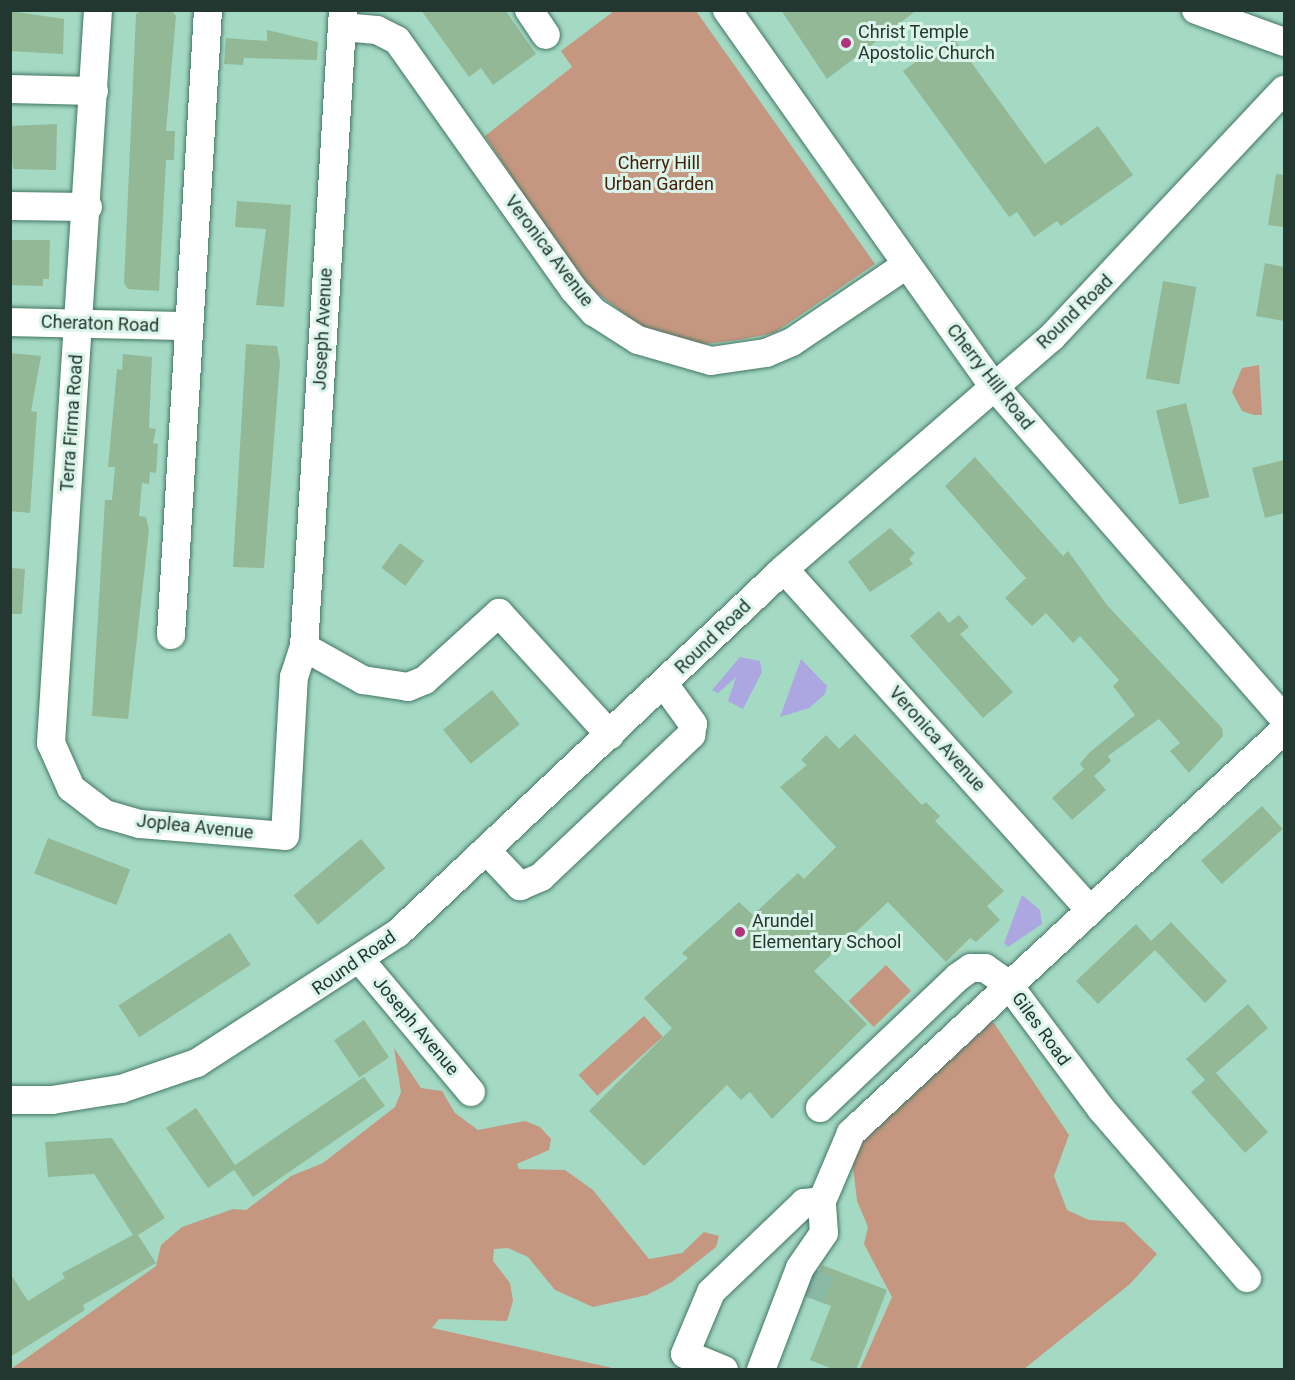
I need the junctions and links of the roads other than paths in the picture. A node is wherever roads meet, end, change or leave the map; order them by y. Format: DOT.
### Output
graph roads {
  1 [pos="98,10"];
  2 [pos="208,10"];
  3 [pos="529,10"];
  4 [pos="727,10"];
  5 [pos="1197,11"];
  6 [pos="342,19"];
  7 [pos="546,35"];
  8 [pos="1284,42"];
  9 [pos="10,89"];
  10 [pos="1284,90"];
  11 [pos="94,91"];
  12 [pos="10,206"];
  13 [pos="88,207"];
  14 [pos="906,265"];
  15 [pos="10,322"];
  16 [pos="80,324"];
  17 [pos="189,326"];
  18 [pos="993,385"];
  19 [pos="784,569"];
  20 [pos="171,635"];
  21 [pos="304,647"];
  22 [pos="664,684"];
  23 [pos="1284,718"];
  24 [pos="1284,730"];
  25 [pos="610,735"];
  26 [pos="105,814"];
  27 [pos="285,836"];
  28 [pos="486,850"];
  29 [pos="1089,909"];
  30 [pos="360,961"];
  31 [pos="1008,984"];
  32 [pos="471,1092"];
  33 [pos="10,1100"];
  34 [pos="820,1108"];
  35 [pos="822,1201"];
  36 [pos="1247,1278"];
  37 [pos="810,1298"];
  38 [pos="778,1327"];
  39 [pos="724,1370"];
  40 [pos="761,1370"];
  1 -- 11 [label="street, Terra Firma Road"];
  2 -- 17 [label="street"];
  3 -- 7 [label="street"];
  4 -- 14 [label="street, Cherry Hill Road"];
  5 -- 8 [label="street"];
  6 -- 14 [label="street, Veronica Avenue"];
  6 -- 21 [label="street, Joseph Avenue"];
  9 -- 11 [label="street"];
  10 -- 18 [label="street, Round Road"];
  11 -- 13 [label="street, Terra Firma Road"];
  12 -- 13 [label="street"];
  13 -- 16 [label="street, Terra Firma Road"];
  14 -- 18 [label="street, Cherry Hill Road"];
  15 -- 16 [label="street, Cheraton Road"];
  16 -- 17 [label="street, Cheraton Road"];
  16 -- 26 [label="street, Terra Firma Road"];
  17 -- 20 [label="street"];
  18 -- 19 [label="street, Round Road"];
  18 -- 23 [label="street, Cherry Hill Road"];
  19 -- 22 [label="street, Round Road"];
  19 -- 29 [label="street, Veronica Avenue"];
  21 -- 25 [label="street"];
  21 -- 27 [label="street, Joseph Avenue"];
  22 -- 25 [label="street, Round Road"];
  22 -- 28 [label="street"];
  24 -- 29 [label="street, Giles Road"];
  25 -- 28 [label="street, Round Road"];
  26 -- 27 [label="street, Joplea Avenue"];
  28 -- 30 [label="street, Round Road"];
  29 -- 31 [label="street, Giles Road"];
  30 -- 32 [label="street, Joseph Avenue"];
  30 -- 33 [label="street, Round Road"];
  31 -- 34 [label="street"];
  31 -- 35 [label="street"];
  31 -- 36 [label="street, Giles Road"];
  35 -- 38 [label="street"];
  35 -- 39 [label="street"];
  37 -- 38 [label="street"];
  38 -- 40 [label="street"];
}
